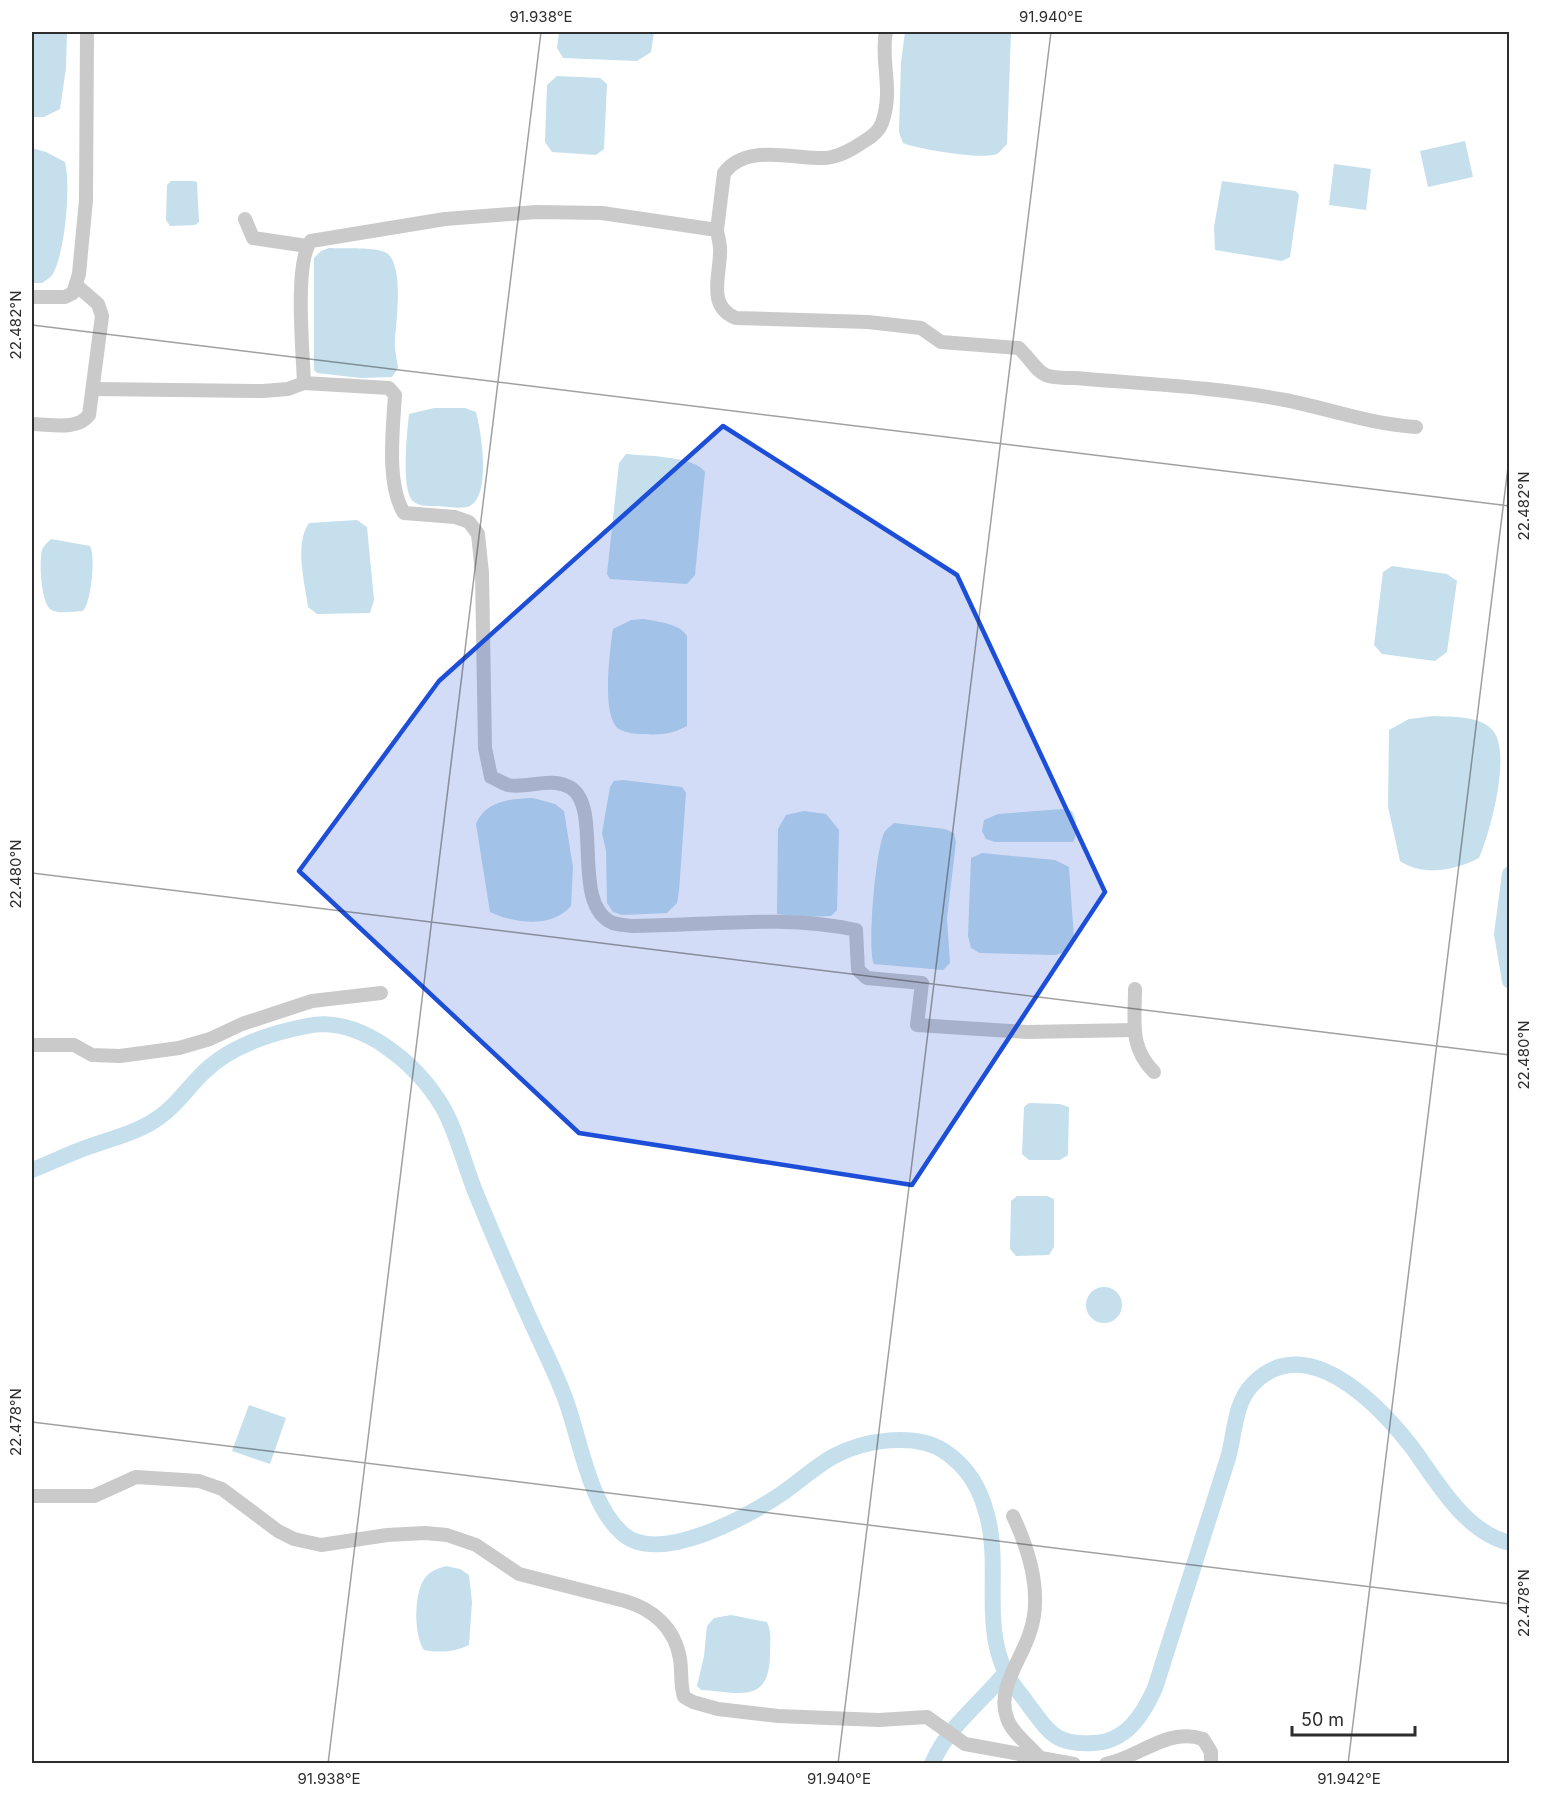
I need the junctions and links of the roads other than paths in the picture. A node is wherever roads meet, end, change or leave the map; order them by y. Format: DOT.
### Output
graph roads {
  1 [pos="87,32"];
  2 [pos="886,32"];
  3 [pos="244,219"];
  4 [pos="717,230"];
  5 [pos="307,246"];
  6 [pos="76,285"];
  7 [pos="32,297"];
  8 [pos="304,383"];
  9 [pos="94,389"];
  10 [pos="32,424"];
  11 [pos="1416,427"];
  12 [pos="1135,989"];
  13 [pos="381,993"];
  14 [pos="1135,1030"];
  15 [pos="32,1045"];
  16 [pos="1154,1071"];
  17 [pos="32,1496"];
  18 [pos="1013,1516"];
  19 [pos="1039,1757"];
  20 [pos="1074,1764"];
  21 [pos="1106,1764"];
  22 [pos="1211,1764"];
  1 -- 6 [label="street"];
  2 -- 4 [label="street"];
  3 -- 5 [label="street"];
  4 -- 5 [label="street"];
  4 -- 11 [label="street"];
  5 -- 8 [label="street"];
  6 -- 7 [label="street"];
  6 -- 9 [label="street"];
  8 -- 9 [label="street"];
  8 -- 14 [label="street"];
  9 -- 10 [label="street"];
  12 -- 14 [label="street"];
  13 -- 15 [label="street"];
  14 -- 16 [label="street"];
  17 -- 19 [label="street"];
  18 -- 19 [label="street"];
  19 -- 20 [label="street"];
  21 -- 22 [label="street"];
}
